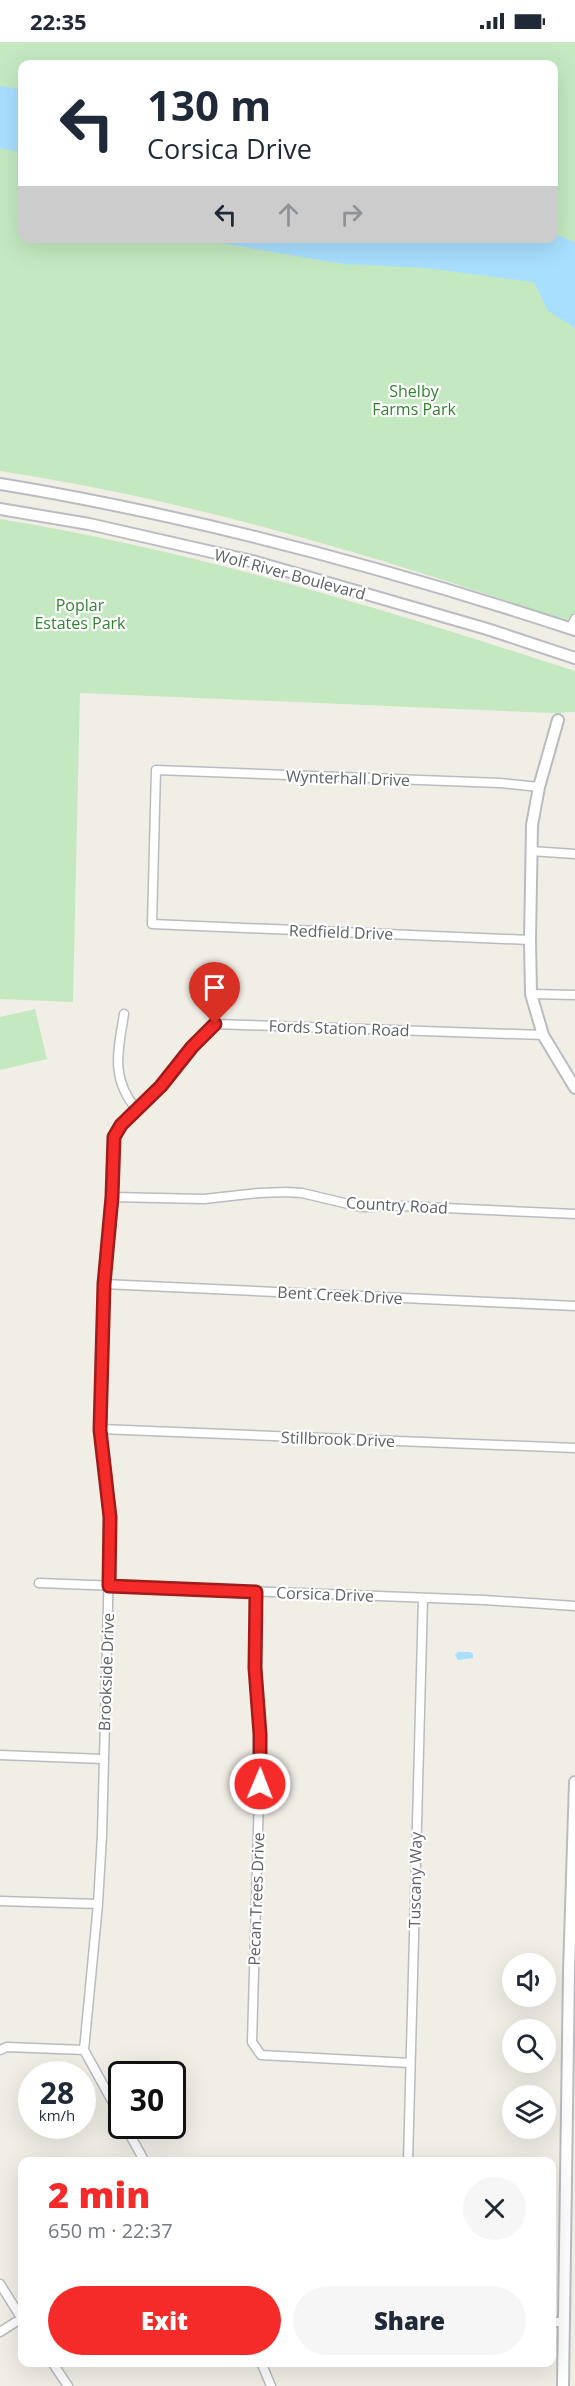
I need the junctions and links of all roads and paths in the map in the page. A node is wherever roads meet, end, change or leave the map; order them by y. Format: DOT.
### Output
graph roads {
  1 [pos="0,484"];
  2 [pos="0,509"];
  3 [pos="573,626"];
  4 [pos="575,658"];
  5 [pos="558,720"];
  6 [pos="539,787"];
  7 [pos="531,851"];
  8 [pos="575,854"];
  9 [pos="152,924"];
  10 [pos="530,940"];
  11 [pos="531,994"];
  12 [pos="575,995"];
  13 [pos="124,1014"];
  14 [pos="543,1035"];
  15 [pos="575,1088"];
  16 [pos="136,1110"];
  17 [pos="112,1197"];
  18 [pos="575,1214"];
  19 [pos="104,1284"];
  20 [pos="575,1306"];
  21 [pos="100,1430"];
  22 [pos="575,1448"];
  23 [pos="39,1583"];
  24 [pos="109,1586"];
  25 [pos="256,1592"];
  26 [pos="423,1598"];
  27 [pos="575,1606"];
  28 [pos="0,1755"];
  29 [pos="103,1759"];
  30 [pos="575,1782"];
  31 [pos="575,1809"];
  32 [pos="0,1901"];
  33 [pos="98,1904"];
  34 [pos="0,2050"];
  35 [pos="84,2050"];
  36 [pos="410,2063"];
  37 [pos="108,2094"];
  38 [pos="132,2139"];
  39 [pos="142,2157"];
  40 [pos="408,2157"];
  41 [pos="0,2284"];
  42 [pos="18,2312"];
  43 [pos="18,2321"];
  44 [pos="556,2322"];
  45 [pos="564,2322"];
  46 [pos="0,2332"];
  47 [pos="55,2367"];
  48 [pos="263,2367"];
  49 [pos="68,2386"];
  50 [pos="271,2386"];
  51 [pos="563,2386"];
  1 -- 3 [label="main road, Wolf River Boulevard"];
  2 -- 4 [label="main road, Wolf River Boulevard"];
  5 -- 6 [label="main road"];
  6 -- 7 [label="main road"];
  6 -- 9 [label="street, Wynterhall Drive"];
  7 -- 8 [label="street"];
  7 -- 10 [label="main road"];
  9 -- 10 [label="street, Redfield Drive"];
  10 -- 11 [label="main road"];
  11 -- 12 [label="street"];
  11 -- 14 [label="main road"];
  13 -- 16 [label="street"];
  14 -- 15 [label="main road"];
  14 -- 16 [label="street, Fords Station Road"];
  16 -- 17 [label="street, Brookside Drive"];
  17 -- 18 [label="street, Country Road"];
  17 -- 19 [label="street, Brookside Drive"];
  19 -- 20 [label="street, Bent Creek Drive"];
  19 -- 21 [label="street, Brookside Drive"];
  21 -- 22 [label="street, Stillbrook Drive"];
  21 -- 24 [label="street, Brookside Drive"];
  23 -- 24 [label="street, Corsica Drive"];
  24 -- 25 [label="street, Corsica Drive"];
  24 -- 29 [label="street, Brookside Drive"];
  25 -- 26 [label="street, Corsica Drive"];
  25 -- 36 [label="street, Pecan Trees Drive"];
  26 -- 27 [label="street, Corsica Drive"];
  26 -- 36 [label="street, Tuscany Way"];
  28 -- 29 [label="street"];
  29 -- 33 [label="street, Brookside Drive"];
  30 -- 31 [label="main road"];
  31 -- 45 [label="main road"];
  32 -- 33 [label="street"];
  33 -- 35 [label="street, Brookside Drive"];
  34 -- 35 [label="street"];
  35 -- 37 [label="street"];
  36 -- 40 [label="street, Tuscany Way"];
  38 -- 39 [label="street"];
  41 -- 42 [label="street"];
  43 -- 46 [label="street"];
  44 -- 45 [label="street"];
  45 -- 51 [label="main road"];
  47 -- 49 [label="street"];
  48 -- 50 [label="street"];
}
